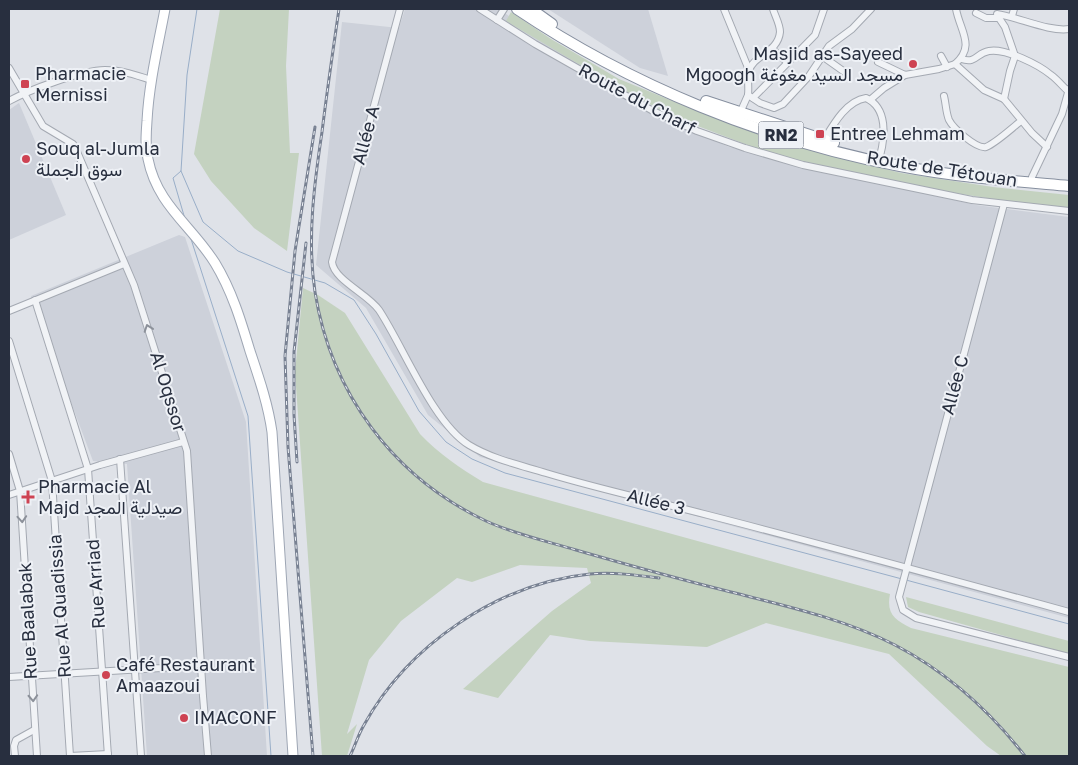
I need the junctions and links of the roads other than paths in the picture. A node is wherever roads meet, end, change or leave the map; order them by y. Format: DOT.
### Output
graph roads {
  1 [pos="166,9"];
  2 [pos="400,9"];
  3 [pos="480,9"];
  4 [pos="504,9"];
  5 [pos="517,9"];
  6 [pos="532,9"];
  7 [pos="724,9"];
  8 [pos="731,9"];
  9 [pos="773,9"];
  10 [pos="824,9"];
  11 [pos="872,9"];
  12 [pos="956,9"];
  13 [pos="1014,9"];
  14 [pos="976,13"];
  15 [pos="996,13"];
  16 [pos="1012,16"];
  17 [pos="726,17"];
  18 [pos="497,20"];
  19 [pos="1069,29"];
  20 [pos="772,49"];
  21 [pos="822,56"];
  22 [pos="941,56"];
  23 [pos="1015,56"];
  24 [pos="958,61"];
  25 [pos="787,62"];
  26 [pos="878,62"];
  27 [pos="947,67"];
  28 [pos="9,68"];
  29 [pos="749,70"];
  30 [pos="846,73"];
  31 [pos="905,75"];
  32 [pos="151,80"];
  33 [pos="1069,90"];
  34 [pos="25,93"];
  35 [pos="751,96"];
  36 [pos="944,96"];
  37 [pos="1004,99"];
  38 [pos="870,100"];
  39 [pos="9,102"];
  40 [pos="1067,107"];
  41 [pos="740,113"];
  42 [pos="1021,121"];
  43 [pos="824,140"];
  44 [pos="1046,147"];
  45 [pos="880,156"];
  46 [pos="1032,177"];
  47 [pos="1069,181"];
  48 [pos="1069,186"];
  49 [pos="1004,204"];
  50 [pos="1069,211"];
  51 [pos="332,262"];
  52 [pos="124,264"];
  53 [pos="35,300"];
  54 [pos="9,311"];
  55 [pos="9,341"];
  56 [pos="183,442"];
  57 [pos="9,454"];
  58 [pos="120,459"];
  59 [pos="88,469"];
  60 [pos="52,481"];
  61 [pos="20,492"];
  62 [pos="9,495"];
  63 [pos="905,569"];
  64 [pos="1069,612"];
  65 [pos="1069,657"];
  66 [pos="202,664"];
  67 [pos="135,669"];
  68 [pos="102,672"];
  69 [pos="64,673"];
  70 [pos="32,675"];
  71 [pos="9,677"];
  72 [pos="34,730"];
  73 [pos="108,755"];
  74 [pos="15,756"];
  75 [pos="36,756"];
  76 [pos="70,756"];
  77 [pos="141,756"];
  78 [pos="208,756"];
  79 [pos="293,756"];
  1 -- 32 [label="main road"];
  2 -- 51 [label="street, Allée A"];
  3 -- 18 [label="street, Route du Charf"];
  4 -- 18 [label="street"];
  5 -- 48 [label="highway, Route de Tétouan / RN2"];
  6 -- 41 [label="highway, Route de Tétouan / RN2"];
  7 -- 17 [label="street"];
  8 -- 17 [label="street"];
  9 -- 20 [label="street"];
  10 -- 25 [label="street"];
  11 -- 21 [label="street"];
  12 -- 24 [label="street"];
  13 -- 16 [label="street"];
  14 -- 15 [label="street"];
  15 -- 16 [label="street"];
  15 -- 23 [label="street"];
  16 -- 19 [label="street"];
  17 -- 29 [label="street"];
  18 -- 49 [label="street, Route du Charf"];
  20 -- 25 [label="street"];
  20 -- 29 [label="street"];
  21 -- 30 [label="street"];
  21 -- 35 [label="street"];
  22 -- 27 [label="street"];
  23 -- 24 [label="street"];
  23 -- 33 [label="street"];
  23 -- 37 [label="street"];
  24 -- 27 [label="street"];
  24 -- 37 [label="street"];
  25 -- 35 [label="street"];
  26 -- 31 [label="street"];
  27 -- 31 [label="street"];
  28 -- 34 [label="street, Al Oqssor"];
  29 -- 35 [label="street"];
  31 -- 38 [label="street"];
  32 -- 34 [label="street"];
  32 -- 79 [label="main road"];
  33 -- 40 [label="street"];
  34 -- 39 [label="street"];
  34 -- 52 [label="street, Al Oqssor"];
  35 -- 41 [label="street"];
  36 -- 42 [label="street"];
  37 -- 42 [label="street"];
  38 -- 43 [label="street"];
  38 -- 45 [label="street"];
  40 -- 44 [label="street"];
  41 -- 43 [label="highway, Route de Tétouan / RN2"];
  42 -- 44 [label="street"];
  43 -- 45 [label="highway, Route de Tétouan / RN2"];
  44 -- 46 [label="street"];
  45 -- 46 [label="highway, Route de Tétouan / RN2"];
  46 -- 47 [label="highway, Route de Tétouan / RN2"];
  49 -- 50 [label="street, Route du Charf"];
  49 -- 63 [label="street, Allée C"];
  51 -- 63 [label="street, Allée 3"];
  52 -- 53 [label="street"];
  56 -- 52 [label="street, Al Oqssor, one-way"];
  53 -- 54 [label="street"];
  53 -- 59 [label="street, Rue Arriad"];
  55 -- 60 [label="street, Rue Al Quadissia"];
  56 -- 58 [label="street"];
  56 -- 66 [label="street, Al Oqssor"];
  57 -- 61 [label="street, Rue Baalabak"];
  58 -- 59 [label="street"];
  58 -- 67 [label="street"];
  59 -- 60 [label="street"];
  59 -- 68 [label="street, Rue Arriad"];
  60 -- 61 [label="street"];
  60 -- 69 [label="street, Rue Al Quadissia"];
  61 -- 62 [label="street"];
  61 -- 70 [label="street, Rue Baalabak, one-way"];
  63 -- 64 [label="street, Allée 3"];
  63 -- 65 [label="street, Allée C"];
  66 -- 67 [label="street"];
  66 -- 78 [label="street, Al Oqssor"];
  67 -- 68 [label="street"];
  67 -- 77 [label="street"];
  68 -- 69 [label="street"];
  68 -- 73 [label="street, Rue Arriad"];
  69 -- 70 [label="street"];
  69 -- 76 [label="street, Rue Al Quadissia"];
  70 -- 71 [label="street"];
  70 -- 72 [label="street, Rue Baalabak, one-way"];
  72 -- 74 [label="street"];
  72 -- 75 [label="street, Rue Baalabak"];
  73 -- 76 [label="street"];
}
